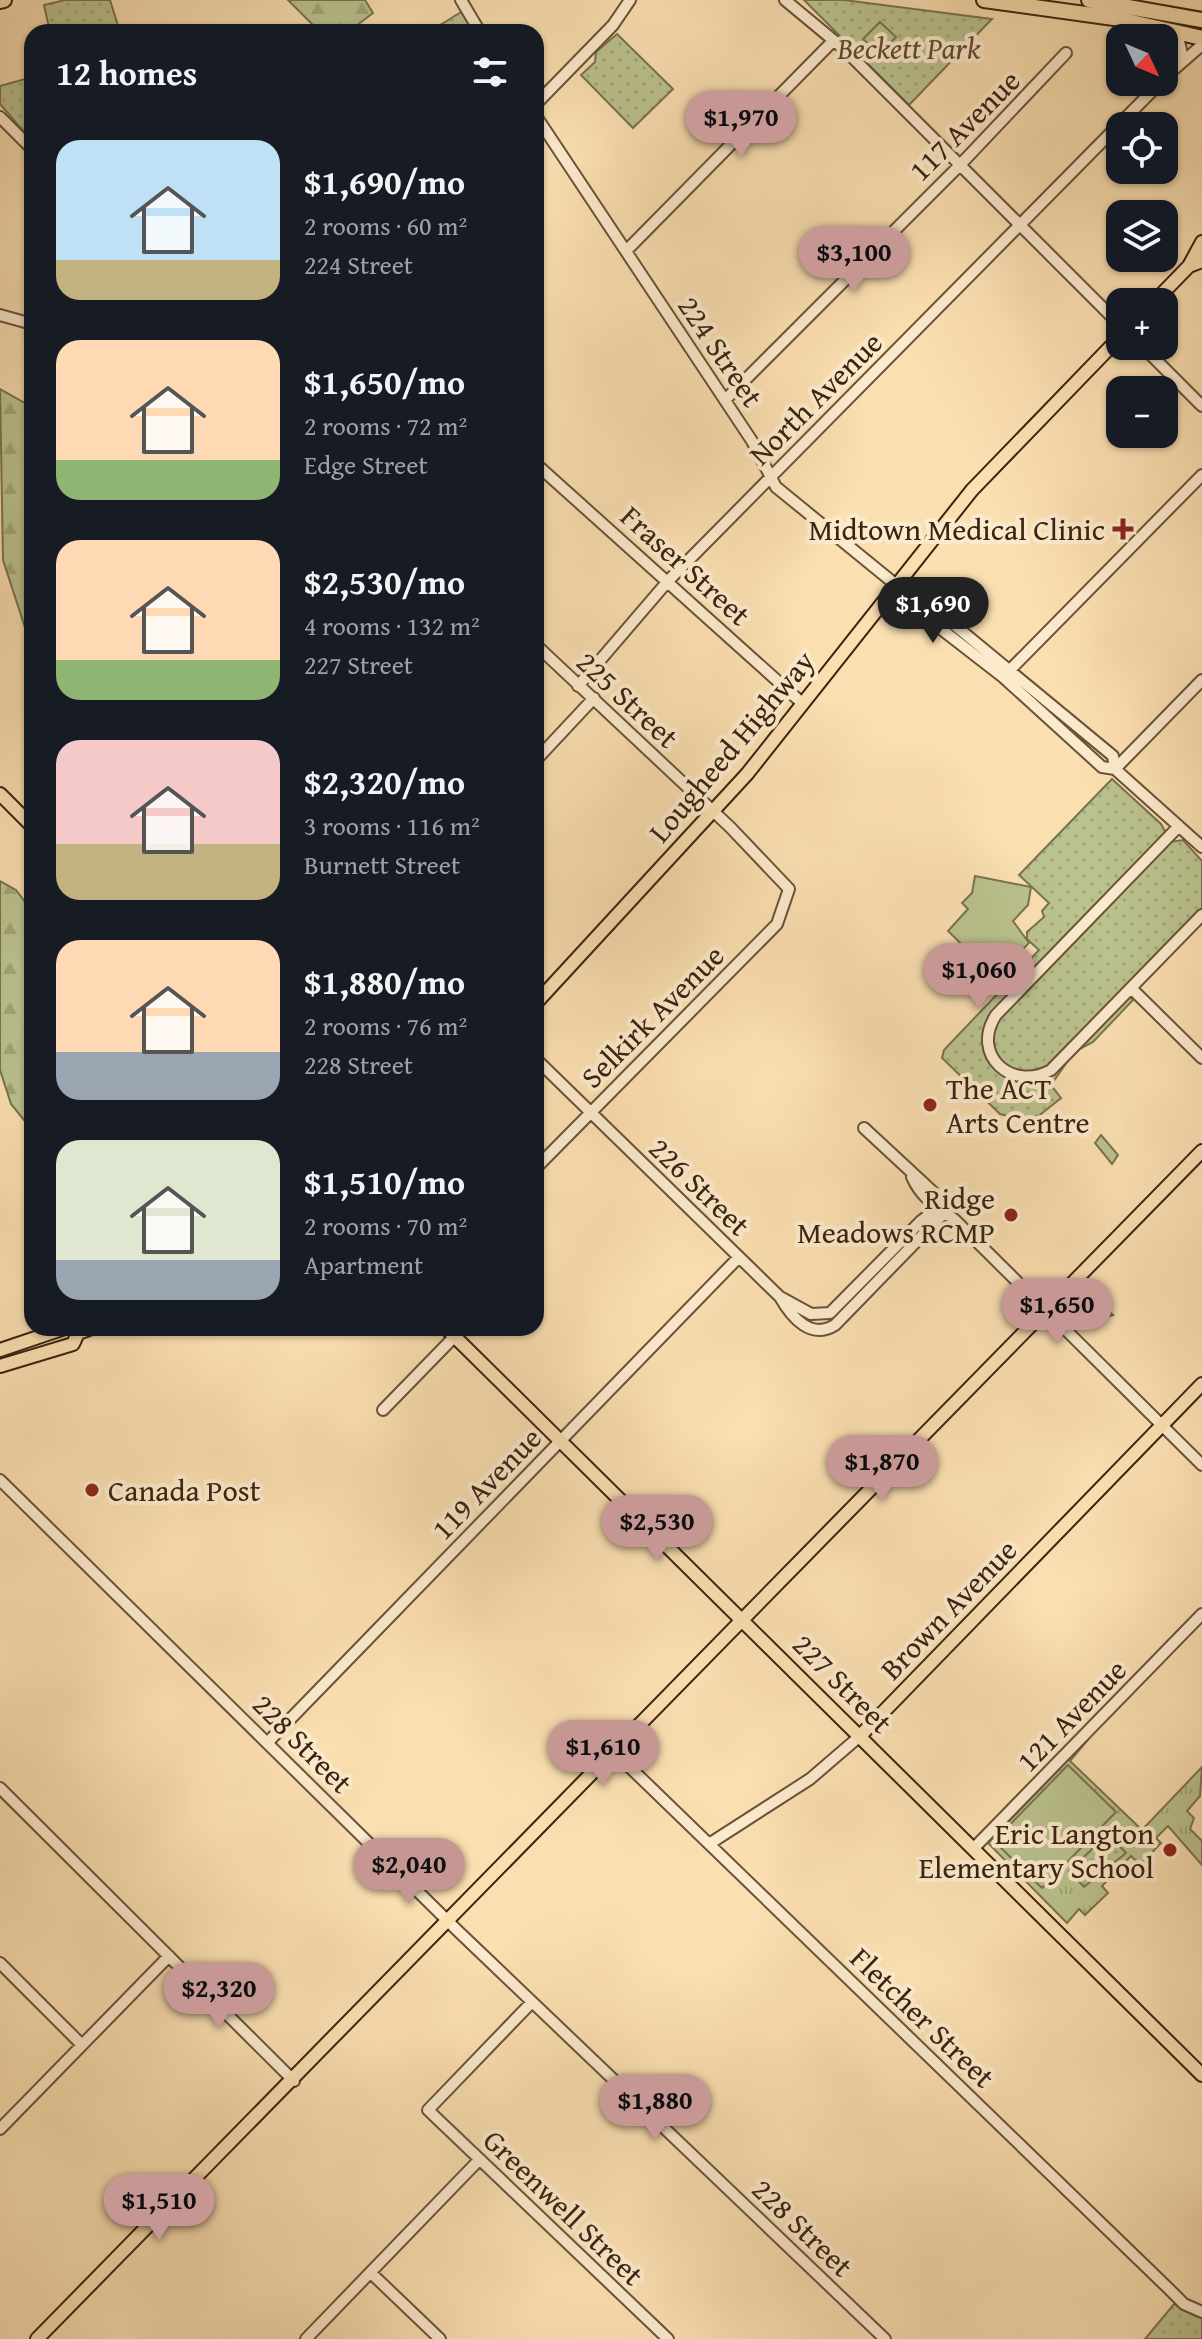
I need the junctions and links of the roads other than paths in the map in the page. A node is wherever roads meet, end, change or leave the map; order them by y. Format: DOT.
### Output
graph roads {
  1 [pos="461,0"];
  2 [pos="630,0"];
  3 [pos="785,0"];
  4 [pos="984,0"];
  5 [pos="1089,0"];
  6 [pos="1202,20"];
  7 [pos="475,24"];
  8 [pos="1142,24"];
  9 [pos="1178,32"];
  10 [pos="1202,38"];
  11 [pos="1178,40"];
  12 [pos="832,42"];
  13 [pos="1202,45"];
  14 [pos="1066,53"];
  15 [pos="1183,59"];
  16 [pos="1178,64"];
  17 [pos="544,96"];
  18 [pos="1147,96"];
  19 [pos="0,117"];
  20 [pos="544,128"];
  21 [pos="24,141"];
  22 [pos="959,166"];
  23 [pos="1021,226"];
  24 [pos="1202,242"];
  25 [pos="626,251"];
  26 [pos="1196,264"];
  27 [pos="1169,288"];
  28 [pos="1106,311"];
  29 [pos="0,315"];
  30 [pos="24,322"];
  31 [pos="1106,351"];
  32 [pos="1156,360"];
  33 [pos="725,400"];
  34 [pos="1202,406"];
  35 [pos="544,471"];
  36 [pos="1202,475"];
  37 [pos="770,476"];
  38 [pos="668,581"];
  39 [pos="895,584"];
  40 [pos="544,653"];
  41 [pos="1007,673"];
  42 [pos="1202,680"];
  43 [pos="578,686"];
  44 [pos="594,698"];
  45 [pos="802,703"];
  46 [pos="544,751"];
  47 [pos="1115,769"];
  48 [pos="0,794"];
  49 [pos="713,813"];
  50 [pos="24,818"];
  51 [pos="1179,826"];
  52 [pos="1202,847"];
  53 [pos="789,889"];
  54 [pos="1202,915"];
  55 [pos="1131,988"];
  56 [pos="544,994"];
  57 [pos="1202,1058"];
  58 [pos="544,1067"];
  59 [pos="591,1112"];
  60 [pos="864,1128"];
  61 [pos="1202,1151"];
  62 [pos="544,1160"];
  63 [pos="942,1210"];
  64 [pos="739,1257"];
  65 [pos="780,1297"];
  66 [pos="1045,1310"];
  67 [pos="50,1336"];
  68 [pos="72,1336"];
  69 [pos="448,1336"];
  70 [pos="455,1336"];
  71 [pos="0,1350"];
  72 [pos="0,1366"];
  73 [pos="1202,1384"];
  74 [pos="383,1410"];
  75 [pos="1163,1426"];
  76 [pos="560,1440"];
  77 [pos="1202,1465"];
  78 [pos="0,1480"];
  79 [pos="1202,1614"];
  80 [pos="742,1620"];
  81 [pos="860,1736"];
  82 [pos="268,1742"];
  83 [pos="614,1752"];
  84 [pos="0,1788"];
  85 [pos="709,1844"];
  86 [pos="974,1848"];
  87 [pos="448,1921"];
  88 [pos="169,1956"];
  89 [pos="0,1963"];
  90 [pos="532,2002"];
  91 [pos="82,2045"];
  92 [pos="1202,2075"];
  93 [pos="294,2081"];
  94 [pos="0,2129"];
  95 [pos="479,2160"];
  96 [pos="371,2273"];
  97 [pos="1202,2312"];
  98 [pos="37,2339"];
  99 [pos="306,2339"];
  100 [pos="440,2339"];
  101 [pos="668,2339"];
  102 [pos="885,2339"];
  1 -- 7 [label="street"];
  2 -- 17 [label="street"];
  3 -- 12 [label="street"];
  4 -- 8 [label="highway"];
  5 -- 6 [label="highway"];
  9 -- 10 [label="highway"];
  11 -- 15 [label="street"];
  12 -- 22 [label="street"];
  12 -- 25 [label="street"];
  13 -- 15 [label="street, North Avenue"];
  14 -- 22 [label="street, 117 Avenue"];
  15 -- 16 [label="street, North Avenue"];
  18 -- 23 [label="street, North Avenue"];
  19 -- 21 [label="street"];
  20 -- 25 [label="street, 224 Street"];
  22 -- 23 [label="street"];
  22 -- 33 [label="street, 117 Avenue"];
  23 -- 28 [label="street"];
  23 -- 37 [label="street, North Avenue"];
  24 -- 26 [label="main road"];
  25 -- 33 [label="street, 224 Street"];
  26 -- 27 [label="main road"];
  29 -- 30 [label="street"];
  31 -- 39 [label="main road, Lougheed Highway"];
  32 -- 34 [label="street"];
  33 -- 37 [label="street, 224 Street"];
  35 -- 38 [label="street, Fraser Street"];
  36 -- 41 [label="street"];
  37 -- 38 [label="street, North Avenue"];
  37 -- 39 [label="street, 224 Street"];
  38 -- 43 [label="street, North Avenue"];
  38 -- 45 [label="street, Fraser Street"];
  39 -- 41 [label="street, 224 Street"];
  39 -- 45 [label="main road, Lougheed Highway"];
  40 -- 43 [label="street, 225 Street"];
  41 -- 47 [label="street, 224 Street"];
  42 -- 47 [label="street"];
  43 -- 44 [label="street, 225 Street"];
  44 -- 46 [label="street"];
  44 -- 49 [label="street, 225 Street"];
  45 -- 49 [label="main road, Lougheed Highway"];
  47 -- 51 [label="street, 224 Street"];
  48 -- 50 [label="main road"];
  49 -- 53 [label="street, 225 Street"];
  49 -- 56 [label="main road, Lougheed Highway"];
  51 -- 52 [label="street, 224 Street"];
  51 -- 55 [label="street"];
  53 -- 59 [label="street, Selkirk Avenue"];
  54 -- 55 [label="street"];
  55 -- 57 [label="street"];
  58 -- 59 [label="street, 226 Street"];
  59 -- 62 [label="street, Selkirk Avenue"];
  59 -- 64 [label="street, 226 Street"];
  60 -- 63 [label="street"];
  61 -- 66 [label="main road"];
  63 -- 65 [label="street"];
  63 -- 65 [label="street, 226 Street"];
  63 -- 66 [label="street"];
  64 -- 65 [label="street, 226 Street"];
  64 -- 76 [label="street, 119 Avenue"];
  66 -- 75 [label="street"];
  66 -- 80 [label="main road"];
  67 -- 71 [label="main road"];
  68 -- 72 [label="main road"];
  69 -- 74 [label="street"];
  70 -- 76 [label="main road, 227 Street"];
  73 -- 75 [label="main road, Brown Avenue"];
  75 -- 77 [label="street"];
  75 -- 81 [label="main road, Brown Avenue"];
  76 -- 80 [label="main road, 227 Street"];
  76 -- 82 [label="street, 119 Avenue"];
  78 -- 82 [label="street, 228 Street"];
  79 -- 86 [label="street, 121 Avenue"];
  80 -- 81 [label="main road, 227 Street"];
  80 -- 83 [label="main road"];
  81 -- 85 [label="street, Brown Avenue"];
  81 -- 86 [label="main road, 227 Street"];
  82 -- 87 [label="street, 228 Street"];
  83 -- 85 [label="street, Fletcher Street"];
  83 -- 87 [label="main road"];
  84 -- 88 [label="street"];
  85 -- 97 [label="street, Fletcher Street"];
  86 -- 92 [label="main road, 227 Street"];
  87 -- 90 [label="street, 228 Street"];
  87 -- 93 [label="main road"];
  88 -- 91 [label="street"];
  88 -- 93 [label="street"];
  89 -- 91 [label="street"];
  90 -- 95 [label="street, Greenwell Street"];
  90 -- 102 [label="street, 228 Street"];
  91 -- 94 [label="street"];
  93 -- 98 [label="main road"];
  95 -- 96 [label="street"];
  95 -- 101 [label="street, Greenwell Street"];
  96 -- 99 [label="street"];
  96 -- 100 [label="street"];
}
